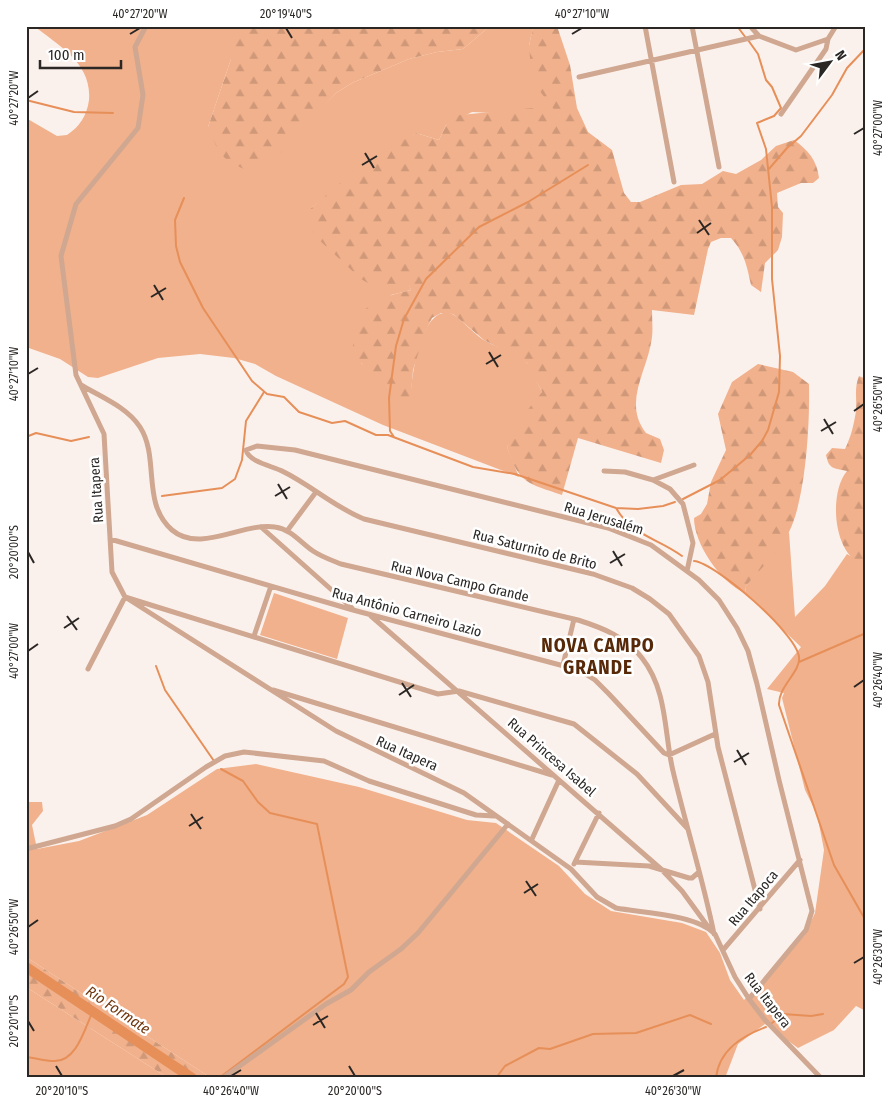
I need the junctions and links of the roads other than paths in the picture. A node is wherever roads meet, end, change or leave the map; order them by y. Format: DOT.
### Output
graph roads {
  1 [pos="146,26"];
  2 [pos="645,26"];
  3 [pos="692,26"];
  4 [pos="750,26"];
  5 [pos="836,26"];
  6 [pos="759,36"];
  7 [pos="828,38"];
  8 [pos="695,50"];
  9 [pos="651,60"];
  10 [pos="579,77"];
  11 [pos="781,114"];
  12 [pos="719,167"];
  13 [pos="674,182"];
  14 [pos="81,385"];
  15 [pos="246,450"];
  16 [pos="694,465"];
  17 [pos="604,471"];
  18 [pos="653,480"];
  19 [pos="316,492"];
  20 [pos="261,527"];
  21 [pos="287,530"];
  22 [pos="110,539"];
  23 [pos="687,571"];
  24 [pos="271,586"];
  25 [pos="124,597"];
  26 [pos="353,610"];
  27 [pos="368,614"];
  28 [pos="574,619"];
  29 [pos="254,636"];
  30 [pos="563,665"];
  31 [pos="88,669"];
  32 [pos="266,688"];
  33 [pos="458,691"];
  34 [pos="715,734"];
  35 [pos="669,755"];
  36 [pos="557,778"];
  37 [pos="599,813"];
  38 [pos="495,816"];
  39 [pos="508,824"];
  40 [pos="688,830"];
  41 [pos="532,839"];
  42 [pos="26,848"];
  43 [pos="800,860"];
  44 [pos="575,862"];
  45 [pos="571,869"];
  46 [pos="662,869"];
  47 [pos="699,872"];
  48 [pos="760,908"];
  49 [pos="710,929"];
  50 [pos="715,934"];
  51 [pos="722,950"];
  52 [pos="750,999"];
  53 [pos="223,1078"];
  54 [pos="821,1078"];
  1 -- 14 [label="street, Rua Itapera"];
  2 -- 9 [label="street"];
  3 -- 8 [label="street"];
  4 -- 6 [label="street"];
  5 -- 7 [label="street"];
  6 -- 7 [label="street"];
  6 -- 8 [label="street"];
  7 -- 11 [label="street"];
  8 -- 9 [label="street"];
  8 -- 12 [label="street"];
  9 -- 10 [label="street"];
  9 -- 13 [label="street"];
  14 -- 20 [label="street"];
  14 -- 22 [label="street, Rua Itapera"];
  15 -- 19 [label="street, Rua Saturnito de Brito"];
  15 -- 23 [label="street, Rua Jerusalém"];
  16 -- 18 [label="street"];
  17 -- 18 [label="street"];
  18 -- 23 [label="street"];
  19 -- 21 [label="street"];
  19 -- 34 [label="street, Rua Saturnito de Brito"];
  20 -- 21 [label="street"];
  20 -- 26 [label="street"];
  21 -- 28 [label="street, Rua Nova Campo Grande"];
  22 -- 24 [label="street, Rua Antônio Carneiro Lazio"];
  22 -- 25 [label="street, Rua Itapera"];
  23 -- 43 [label="street, Rua Jerusalém"];
  24 -- 26 [label="street, Rua Antônio Carneiro Lazio"];
  24 -- 29 [label="street"];
  25 -- 29 [label="street"];
  25 -- 31 [label="street"];
  25 -- 32 [label="street, Rua Itapera"];
  26 -- 27 [label="street, Rua Antônio Carneiro Lazio"];
  27 -- 30 [label="street, Rua Antônio Carneiro Lazio"];
  27 -- 33 [label="street, Rua Princesa Isabel"];
  28 -- 30 [label="street"];
  28 -- 35 [label="street, Rua Nova Campo Grande"];
  29 -- 33 [label="street"];
  30 -- 35 [label="street, Rua Antônio Carneiro Lazio"];
  32 -- 36 [label="street"];
  32 -- 38 [label="street, Rua Itapera"];
  33 -- 36 [label="street, Rua Princesa Isabel"];
  33 -- 40 [label="street"];
  34 -- 35 [label="street"];
  34 -- 48 [label="street, Rua Saturnito de Brito"];
  35 -- 40 [label="street, Rua Nova Campo Grande"];
  36 -- 37 [label="street, Rua Princesa Isabel"];
  36 -- 41 [label="street"];
  37 -- 44 [label="street"];
  37 -- 46 [label="street, Rua Princesa Isabel"];
  38 -- 39 [label="street, Rua Itapera"];
  38 -- 42 [label="street"];
  39 -- 41 [label="street, Rua Itapera"];
  39 -- 53 [label="street"];
  40 -- 47 [label="street, Rua Nova Campo Grande"];
  41 -- 45 [label="street, Rua Itapera"];
  43 -- 48 [label="street, Rua Itapoca"];
  43 -- 52 [label="street, Rua Jerusalém"];
  44 -- 45 [label="street"];
  44 -- 46 [label="street"];
  45 -- 49 [label="street, Rua Itapera"];
  46 -- 47 [label="street"];
  46 -- 49 [label="street, Rua Princesa Isabel"];
  47 -- 50 [label="street, Rua Nova Campo Grande"];
  48 -- 51 [label="street, Rua Itapoca"];
  49 -- 50 [label="street, Rua Itapera"];
  50 -- 51 [label="street, Rua Itapera"];
  51 -- 52 [label="street, Rua Itapera"];
  52 -- 54 [label="street, Rua Itapera"];
}
